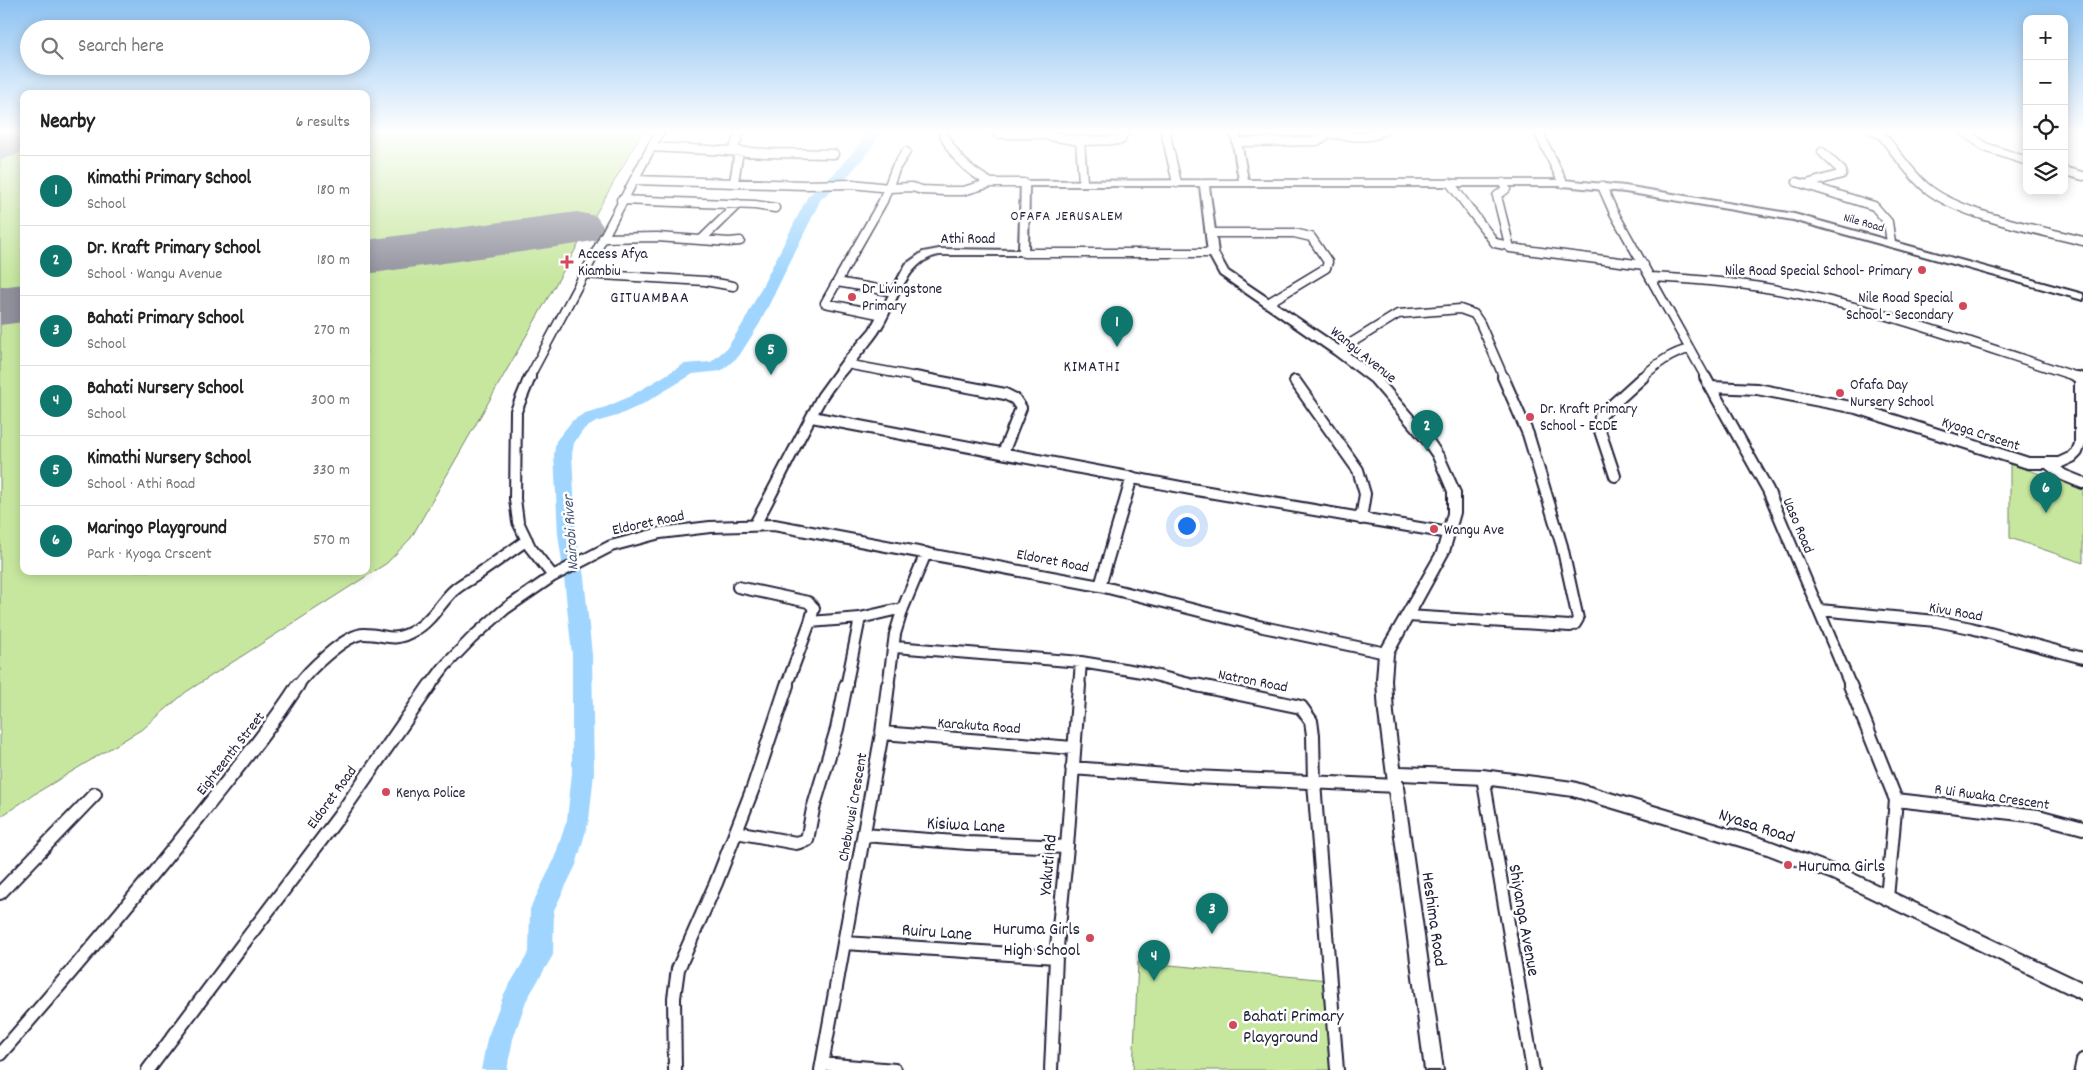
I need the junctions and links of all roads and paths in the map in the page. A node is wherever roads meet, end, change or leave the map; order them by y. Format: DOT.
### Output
graph roads {
  1 [pos="633,181"];
  2 [pos="681,181"];
  3 [pos="891,181"];
  4 [pos="987,181"];
  5 [pos="1562,181"];
  6 [pos="1817,181"];
  7 [pos="1920,181"];
  8 [pos="734,182"];
  9 [pos="1083,182"];
  10 [pos="1244,182"];
  11 [pos="1797,182"];
  12 [pos="991,183"];
  13 [pos="1024,183"];
  14 [pos="1177,183"];
  15 [pos="1204,183"];
  16 [pos="1450,183"];
  17 [pos="1503,183"];
  18 [pos="1563,184"];
  19 [pos="1806,184"];
  20 [pos="1602,186"];
  21 [pos="889,188"];
  22 [pos="622,200"];
  23 [pos="738,204"];
  24 [pos="775,208"];
  25 [pos="1211,233"];
  26 [pos="602,238"];
  27 [pos="701,240"];
  28 [pos="740,241"];
  29 [pos="2083,241"];
  30 [pos="1891,243"];
  31 [pos="1509,246"];
  32 [pos="1024,253"];
  33 [pos="1213,253"];
  34 [pos="1644,265"];
  35 [pos="584,274"];
  36 [pos="1651,277"];
  37 [pos="837,282"];
  38 [pos="733,286"];
  39 [pos="895,292"];
  40 [pos="2083,297"];
  41 [pos="1268,303"];
  42 [pos="883,315"];
  43 [pos="1690,349"];
  44 [pos="1338,351"];
  45 [pos="846,364"];
  46 [pos="2081,379"];
  47 [pos="1295,381"];
  48 [pos="1712,387"];
  49 [pos="812,417"];
  50 [pos="1003,453"];
  51 [pos="2079,458"];
  52 [pos="2050,465"];
  53 [pos="1615,476"];
  54 [pos="1132,477"];
  55 [pos="2083,483"];
  56 [pos="1360,519"];
  57 [pos="755,525"];
  58 [pos="1449,533"];
  59 [pos="527,540"];
  60 [pos="926,553"];
  61 [pos="556,575"];
  62 [pos="1100,586"];
  63 [pos="738,587"];
  64 [pos="903,608"];
  65 [pos="1820,610"];
  66 [pos="1408,616"];
  67 [pos="860,618"];
  68 [pos="810,622"];
  69 [pos="895,647"];
  70 [pos="1386,653"];
  71 [pos="2083,658"];
  72 [pos="1081,662"];
  73 [pos="882,733"];
  74 [pos="1073,748"];
  75 [pos="1072,768"];
  76 [pos="1483,777"];
  77 [pos="1396,780"];
  78 [pos="1314,784"];
  79 [pos="95,794"];
  80 [pos="1896,800"];
  81 [pos="2083,828"];
  82 [pos="736,832"];
  83 [pos="864,835"];
  84 [pos="1067,847"];
  85 [pos="0,893"];
  86 [pos="1888,898"];
  87 [pos="845,943"];
  88 [pos="1056,957"];
  89 [pos="2083,992"];
  90 [pos="0,1054"];
  91 [pos="2083,1060"];
  92 [pos="821,1067"];
  93 [pos="148,1070"];
  94 [pos="675,1070"];
  95 [pos="895,1070"];
  96 [pos="1051,1070"];
  97 [pos="1337,1070"];
  98 [pos="1434,1070"];
  99 [pos="1533,1070"];
  100 [pos="2081,1070"];
  1 -- 22 [label="street"];
  2 -- 8 [label="street"];
  3 -- 21 [label="street"];
  4 -- 12 [label="street"];
  5 -- 18 [label="street"];
  6 -- 19 [label="street"];
  7 -- 29 [label="street"];
  8 -- 21 [label="street"];
  9 -- 13 [label="street, Nile Road"];
  9 -- 14 [label="street, Nile Road"];
  10 -- 15 [label="street, Nile Road"];
  10 -- 16 [label="street, Nile Road"];
  11 -- 19 [label="street"];
  12 -- 13 [label="street"];
  12 -- 21 [label="street"];
  13 -- 32 [label="street"];
  14 -- 15 [label="street, Nile Road"];
  15 -- 25 [label="street, Wangu Avenue"];
  16 -- 17 [label="street, Nile Road"];
  16 -- 31 [label="street"];
  17 -- 18 [label="street, Nile Road"];
  17 -- 31 [label="street"];
  18 -- 20 [label="street, Nile Road"];
  19 -- 30 [label="street"];
  20 -- 30 [label="street, Nile Road"];
  20 -- 34 [label="street, Uaso Road"];
  21 -- 37 [label="street"];
  22 -- 23 [label="street"];
  22 -- 26 [label="street"];
  23 -- 24 [label="street"];
  23 -- 27 [label="street"];
  25 -- 33 [label="street, Wangu Avenue"];
  25 -- 41 [label="street"];
  26 -- 27 [label="street"];
  26 -- 35 [label="street"];
  27 -- 28 [label="street"];
  30 -- 40 [label="street, Nile Road"];
  31 -- 34 [label="street"];
  32 -- 33 [label="street, Athi Road"];
  32 -- 39 [label="street, Athi Road"];
  33 -- 41 [label="street, Wangu Avenue"];
  34 -- 36 [label="street, Uaso Road"];
  35 -- 38 [label="street"];
  35 -- 59 [label="street"];
  36 -- 43 [label="street, Uaso Road"];
  36 -- 46 [label="street"];
  37 -- 39 [label="street"];
  37 -- 42 [label="street"];
  39 -- 42 [label="street, Athi Road"];
  41 -- 44 [label="street, Wangu Avenue"];
  42 -- 45 [label="street, Athi Road"];
  43 -- 48 [label="street, Uaso Road"];
  43 -- 53 [label="street"];
  44 -- 58 [label="street, Wangu Avenue"];
  44 -- 66 [label="street"];
  45 -- 49 [label="street, Athi Road"];
  45 -- 50 [label="street"];
  46 -- 51 [label="street, Kyoga Crscent"];
  47 -- 56 [label="street"];
  48 -- 52 [label="street, Kyoga Crscent"];
  48 -- 65 [label="street, Uaso Road"];
  49 -- 50 [label="street"];
  49 -- 57 [label="street, Athi Road"];
  50 -- 54 [label="street"];
  51 -- 52 [label="street, Kyoga Crscent"];
  52 -- 55 [label="street"];
  54 -- 56 [label="street"];
  54 -- 62 [label="street"];
  56 -- 58 [label="street"];
  57 -- 60 [label="street, Eldoret Road"];
  57 -- 61 [label="street, Eldoret Road"];
  58 -- 66 [label="street, Wangu Avenue"];
  59 -- 61 [label="street"];
  59 -- 90 [label="street, Eighteenth Street"];
  60 -- 62 [label="street, Eldoret Road"];
  60 -- 64 [label="street, Chebuvusi Crescent"];
  61 -- 93 [label="street, Eldoret Road"];
  62 -- 70 [label="street, Eldoret Road"];
  63 -- 68 [label="street"];
  64 -- 67 [label="street"];
  64 -- 69 [label="street, Chebuvusi Crescent"];
  65 -- 71 [label="street, Kivu Road"];
  65 -- 80 [label="street, Uaso Road"];
  66 -- 70 [label="street, Wangu Avenue"];
  67 -- 68 [label="street"];
  67 -- 82 [label="street"];
  68 -- 82 [label="street"];
  69 -- 72 [label="street, Natron Road"];
  69 -- 73 [label="street, Chebuvusi Crescent"];
  70 -- 77 [label="street, Wangu Avenue"];
  72 -- 74 [label="street, Yakuti Rd"];
  72 -- 78 [label="street, Natron Road"];
  73 -- 74 [label="street, Karakuta Road"];
  73 -- 83 [label="street, Chebuvusi Crescent"];
  74 -- 75 [label="street, Yakuti Rd"];
  75 -- 78 [label="street"];
  75 -- 84 [label="street, Yakuti Rd"];
  76 -- 77 [label="street, Nyasa Road"];
  76 -- 86 [label="street, Nyasa Road"];
  76 -- 99 [label="street, Shiyanga Avenue"];
  77 -- 78 [label="street"];
  77 -- 98 [label="street, Heshima Road"];
  78 -- 97 [label="street, Natron Road"];
  79 -- 85 [label="street"];
  80 -- 81 [label="street, R Ui Rwaka Crescent"];
  80 -- 86 [label="street, Uaso Road"];
  82 -- 94 [label="street"];
  83 -- 84 [label="street, Kisiwa Lane"];
  83 -- 87 [label="street, Chebuvusi Crescent"];
  84 -- 88 [label="street, Yakuti Rd"];
  86 -- 89 [label="street, Nyasa Road"];
  87 -- 88 [label="street, Ruiru Lane"];
  87 -- 92 [label="street, Chebuvusi Crescent"];
  88 -- 96 [label="street, Yakuti Rd"];
  91 -- 100 [label="street"];
  92 -- 95 [label="street"];
}
